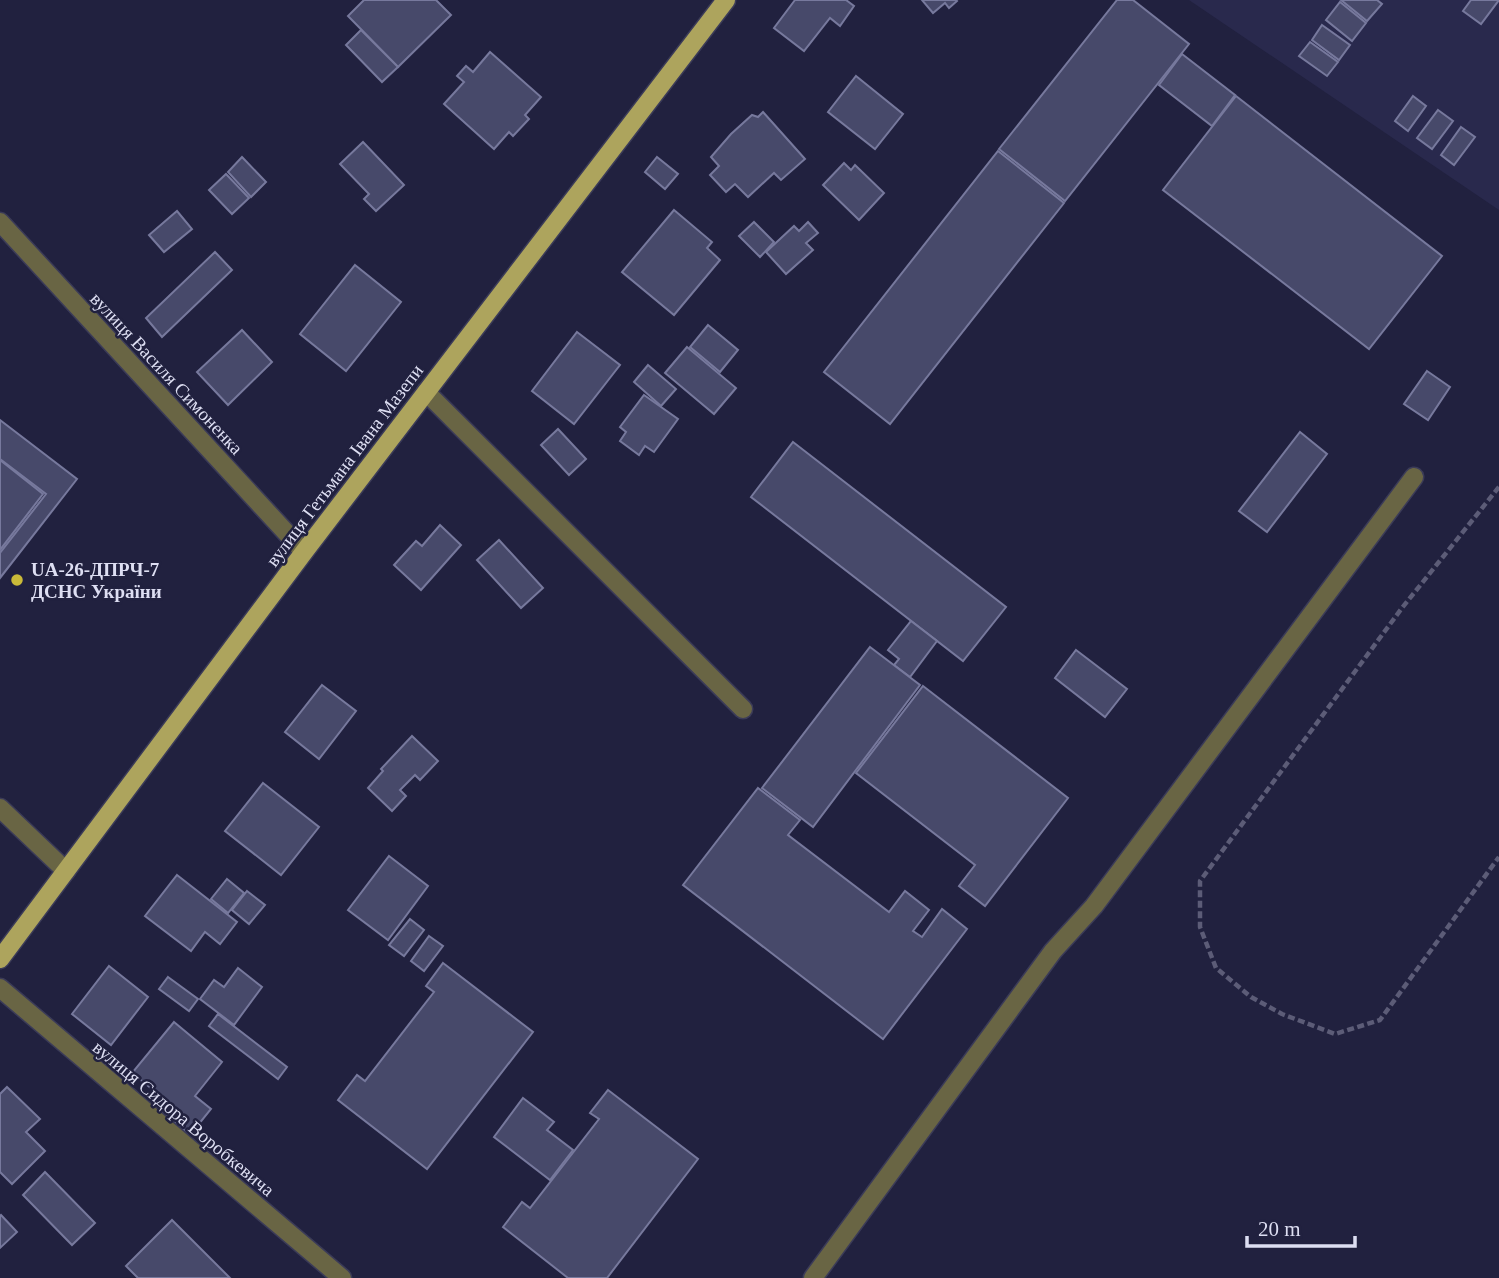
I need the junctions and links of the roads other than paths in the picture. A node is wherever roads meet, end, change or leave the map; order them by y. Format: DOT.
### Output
graph roads {
  1 [pos="726,0"];
  2 [pos="0,222"];
  3 [pos="426,392"];
  4 [pos="1414,477"];
  5 [pos="304,552"];
  6 [pos="743,709"];
  7 [pos="0,807"];
  8 [pos="66,871"];
  9 [pos="0,959"];
  10 [pos="0,988"];
  11 [pos="342,1278"];
  12 [pos="813,1278"];
  1 -- 3 [label="main road, вулиця Гетьмана Івана Мазепи"];
  2 -- 5 [label="street, вулиця Василя Симоненка"];
  3 -- 5 [label="main road, вулиця Гетьмана Івана Мазепи"];
  3 -- 6 [label="street"];
  4 -- 12 [label="street"];
  5 -- 8 [label="main road, вулиця Гетьмана Івана Мазепи"];
  7 -- 8 [label="street"];
  8 -- 9 [label="main road, вулиця Гетьмана Івана Мазепи"];
  10 -- 11 [label="street, вулиця Сидора Воробкевича"];
}
